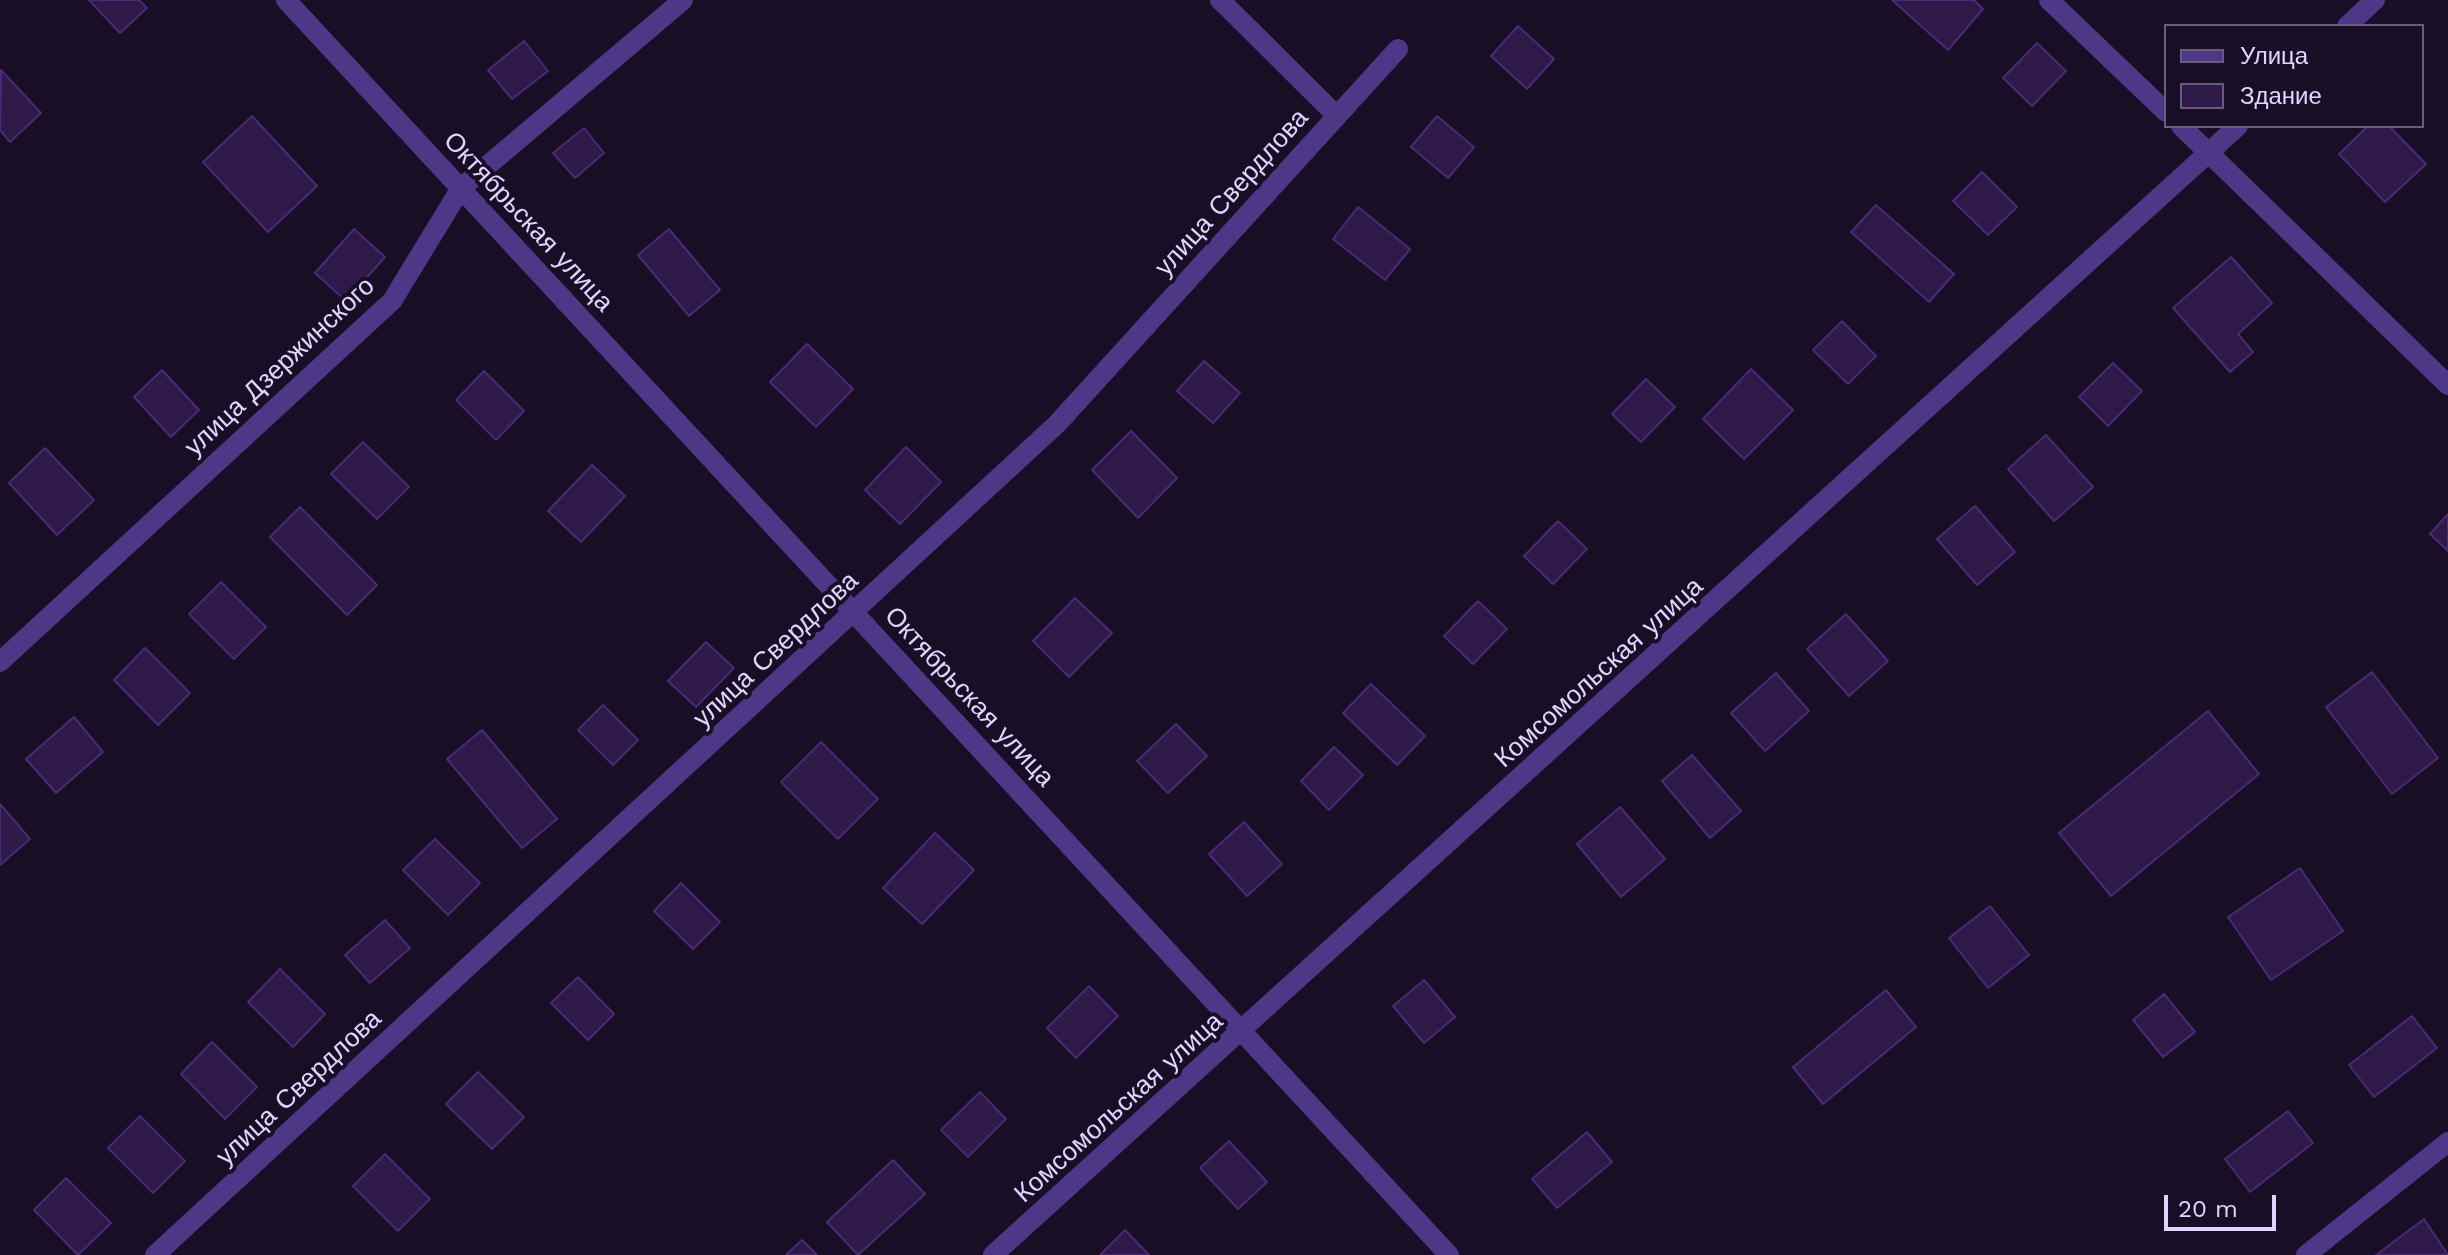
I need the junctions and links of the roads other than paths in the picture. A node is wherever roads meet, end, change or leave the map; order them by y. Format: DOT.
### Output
graph roads {
  1 [pos="286,0"];
  2 [pos="683,0"];
  3 [pos="1220,0"];
  4 [pos="2049,0"];
  5 [pos="2375,0"];
  6 [pos="2349,24"];
  7 [pos="1398,49"];
  8 [pos="2164,110"];
  9 [pos="1337,116"];
  10 [pos="2183,128"];
  11 [pos="2236,128"];
  12 [pos="2209,153"];
  13 [pos="461,188"];
  14 [pos="2448,385"];
  15 [pos="855,613"];
  16 [pos="0,662"];
  17 [pos="1244,1031"];
  18 [pos="2448,1142"];
  19 [pos="155,1255"];
  20 [pos="993,1255"];
  21 [pos="1449,1255"];
  22 [pos="2306,1255"];
  1 -- 13 [label="street, Октябрьская улица"];
  2 -- 13 [label="street, улица Дзержинского"];
  3 -- 9 [label="street"];
  4 -- 8 [label="street"];
  5 -- 6 [label="street"];
  7 -- 9 [label="street, улица Свердлова"];
  9 -- 15 [label="street, улица Свердлова"];
  10 -- 12 [label="street"];
  11 -- 12 [label="street, Комсомольская улица"];
  12 -- 14 [label="street"];
  12 -- 17 [label="street, Комсомольская улица"];
  13 -- 15 [label="street, Октябрьская улица"];
  13 -- 16 [label="street, улица Дзержинского"];
  15 -- 17 [label="street, Октябрьская улица"];
  15 -- 19 [label="street, улица Свердлова"];
  17 -- 20 [label="street, Комсомольская улица"];
  17 -- 21 [label="street, Октябрьская улица"];
  18 -- 22 [label="street"];
}
